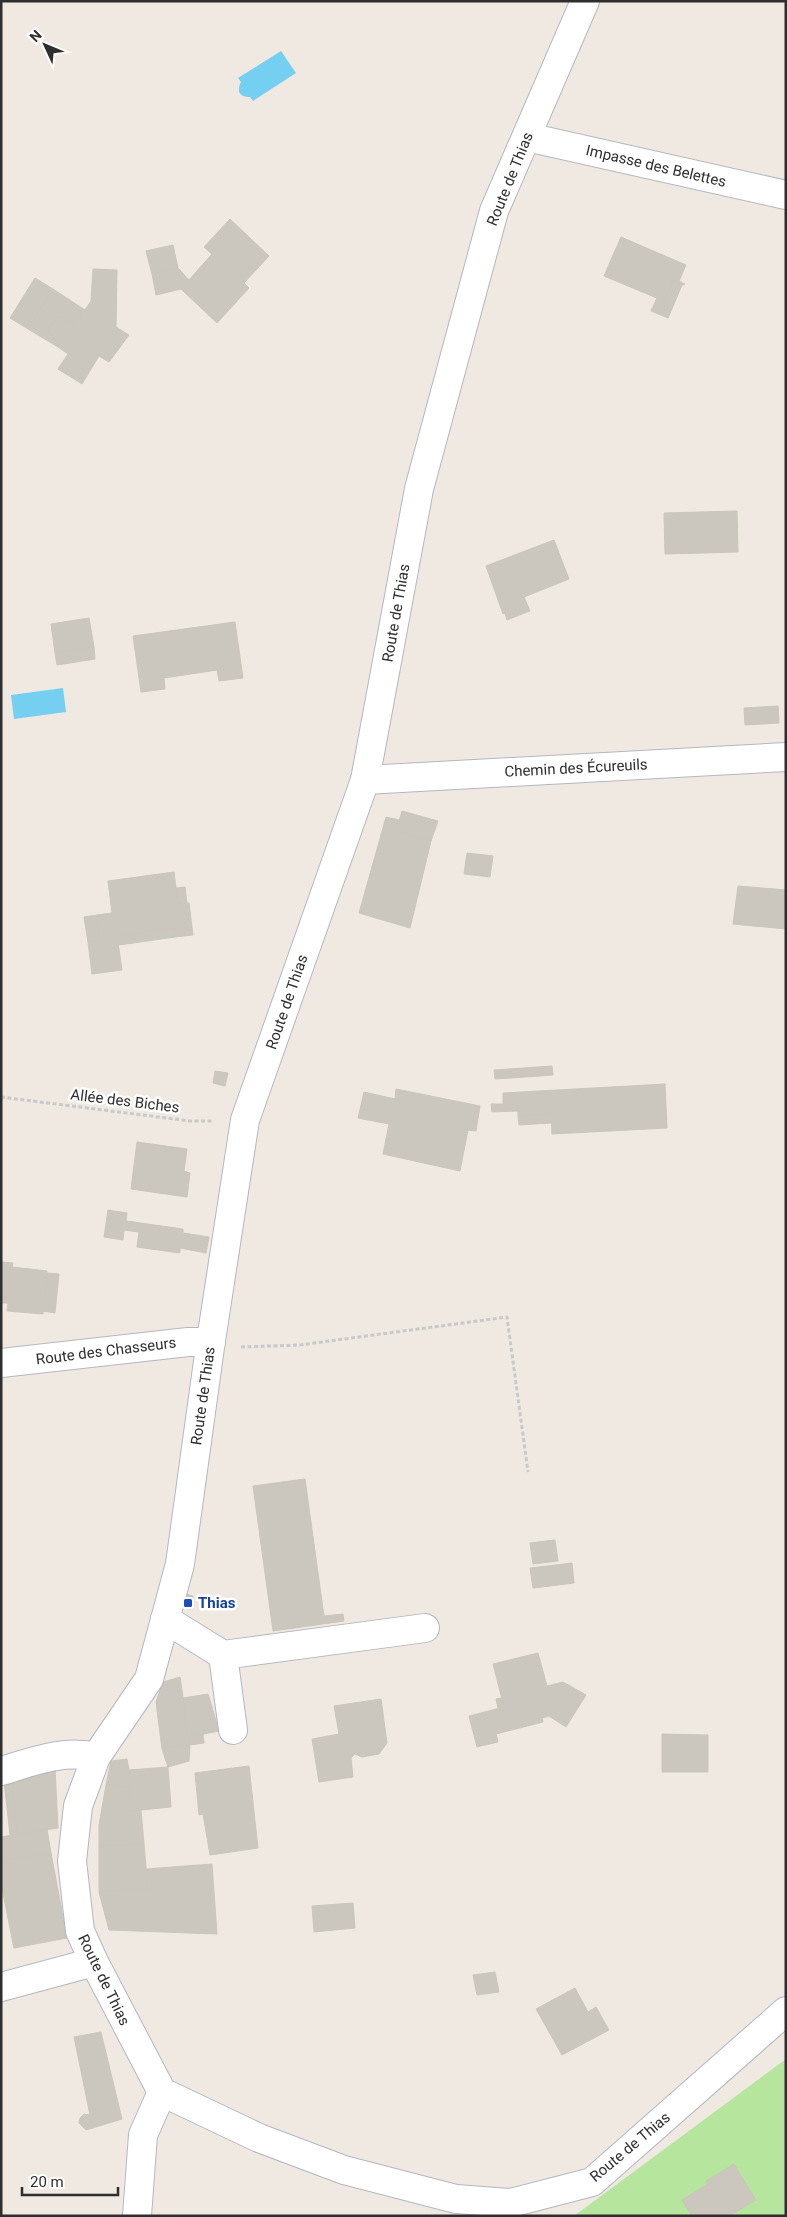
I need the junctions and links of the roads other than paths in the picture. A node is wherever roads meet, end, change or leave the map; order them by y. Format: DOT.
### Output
graph roads {
  1 [pos="585,1"];
  2 [pos="527,137"];
  3 [pos="786,195"];
  4 [pos="786,757"];
  5 [pos="366,780"];
  6 [pos="210,1345"];
  7 [pos="1,1363"];
  8 [pos="165,1619"];
  9 [pos="426,1628"];
  10 [pos="223,1655"];
  11 [pos="233,1730"];
  12 [pos="96,1757"];
  13 [pos="1,1771"];
  14 [pos="94,1962"];
  15 [pos="1,1987"];
  16 [pos="786,2011"];
  17 [pos="162,2092"];
  18 [pos="138,2216"];
  1 -- 2 [label="street, Route de Thias"];
  2 -- 3 [label="street, Impasse des Belettes"];
  2 -- 5 [label="street, Route de Thias"];
  4 -- 5 [label="street, Chemin des Écureuils"];
  5 -- 6 [label="street, Route de Thias"];
  6 -- 7 [label="street, Route des Chasseurs"];
  6 -- 8 [label="street, Route de Thias"];
  8 -- 10 [label="street"];
  8 -- 12 [label="street, Route de Thias"];
  9 -- 10 [label="street"];
  10 -- 11 [label="street"];
  12 -- 13 [label="street"];
  12 -- 14 [label="street, Route de Thias"];
  14 -- 15 [label="street"];
  14 -- 17 [label="street, Route de Thias"];
  16 -- 17 [label="street, Route de Thias"];
  17 -- 18 [label="street"];
}
